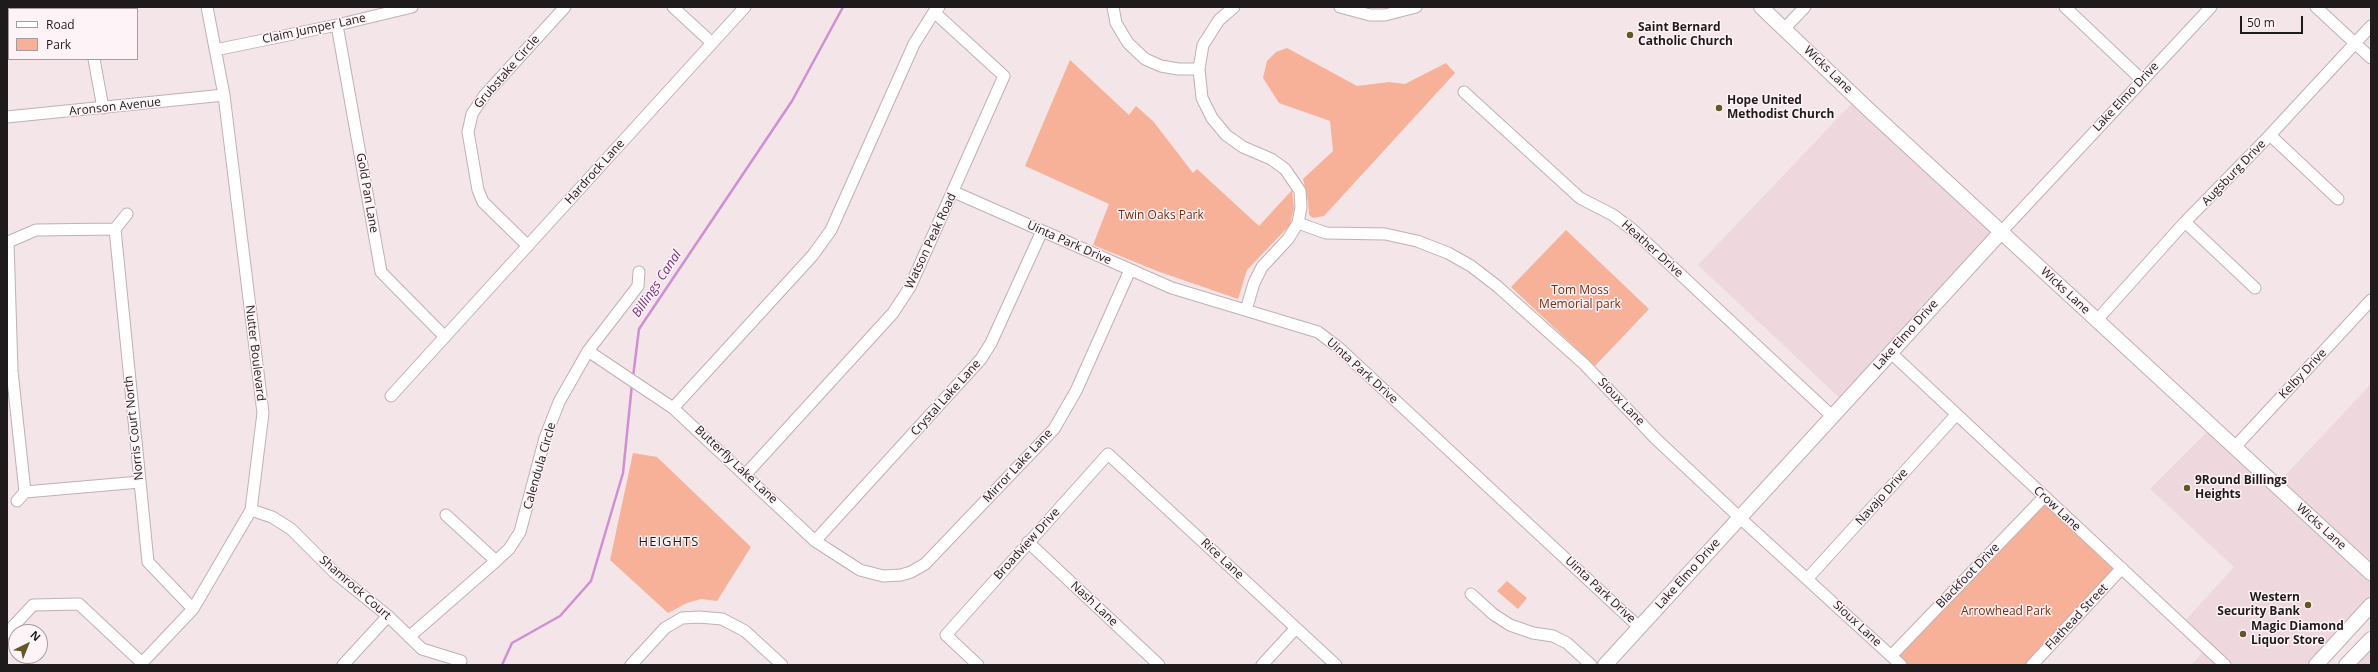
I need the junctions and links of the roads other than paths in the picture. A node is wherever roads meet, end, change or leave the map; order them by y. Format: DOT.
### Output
graph roads {
  1 [pos="207,7"];
  2 [pos="412,7"];
  3 [pos="565,7"];
  4 [pos="673,7"];
  5 [pos="745,7"];
  6 [pos="1113,7"];
  7 [pos="1234,7"];
  8 [pos="1340,7"];
  9 [pos="1416,7"];
  10 [pos="1761,7"];
  11 [pos="1805,7"];
  12 [pos="2065,7"];
  13 [pos="2211,7"];
  14 [pos="2316,7"];
  15 [pos="937,10"];
  16 [pos="337,26"];
  17 [pos="2371,26"];
  18 [pos="1784,29"];
  19 [pos="712,43"];
  20 [pos="2354,44"];
  21 [pos="215,50"];
  22 [pos="2371,58"];
  23 [pos="94,60"];
  24 [pos="1199,69"];
  25 [pos="2142,80"];
  26 [pos="1464,92"];
  27 [pos="224,95"];
  28 [pos="103,108"];
  29 [pos="7,117"];
  30 [pos="2270,135"];
  31 [pos="954,192"];
  32 [pos="2338,199"];
  33 [pos="127,214"];
  34 [pos="2185,222"];
  35 [pos="1298,223"];
  36 [pos="115,229"];
  37 [pos="1042,231"];
  38 [pos="2002,231"];
  39 [pos="8,242"];
  40 [pos="528,246"];
  41 [pos="1130,270"];
  42 [pos="640,272"];
  43 [pos="2255,288"];
  44 [pos="2371,300"];
  45 [pos="1246,310"];
  46 [pos="2097,320"];
  47 [pos="445,337"];
  48 [pos="588,351"];
  49 [pos="1890,352"];
  50 [pos="391,396"];
  51 [pos="673,408"];
  52 [pos="1956,415"];
  53 [pos="1833,416"];
  54 [pos="2234,448"];
  55 [pos="1108,454"];
  56 [pos="746,474"];
  57 [pos="140,482"];
  58 [pos="24,492"];
  59 [pos="2044,497"];
  60 [pos="17,501"];
  61 [pos="251,510"];
  62 [pos="446,515"];
  63 [pos="1739,517"];
  64 [pos="815,541"];
  65 [pos="1028,542"];
  66 [pos="496,561"];
  67 [pos="2122,568"];
  68 [pos="2371,573"];
  69 [pos="883,576"];
  70 [pos="1808,578"];
  71 [pos="1471,594"];
  72 [pos="2371,605"];
  73 [pos="193,609"];
  74 [pos="388,616"];
  75 [pos="1640,626"];
  76 [pos="1296,628"];
  77 [pos="7,633"];
  78 [pos="409,636"];
  79 [pos="2371,639"];
  80 [pos="1891,656"];
  81 [pos="461,661"];
  82 [pos="141,664"];
  83 [pos="343,665"];
  84 [pos="630,665"];
  85 [pos="782,665"];
  86 [pos="978,665"];
  87 [pos="1159,665"];
  88 [pos="1262,665"];
  89 [pos="1336,665"];
  90 [pos="1591,665"];
  91 [pos="1605,665"];
  92 [pos="1901,665"];
  93 [pos="2032,665"];
  94 [pos="2225,665"];
  95 [pos="2316,665"];
  96 [pos="2346,665"];
  1 -- 21 [label="street, Nutter Boulevard"];
  2 -- 16 [label="street, Claim Jumper Lane"];
  3 -- 40 [label="street, Grubstake Circle"];
  4 -- 19 [label="street"];
  5 -- 19 [label="street, Hardrock Lane"];
  6 -- 24 [label="street"];
  7 -- 24 [label="street"];
  8 -- 9 [label="street"];
  10 -- 18 [label="main road, Wicks Lane"];
  11 -- 18 [label="street"];
  12 -- 25 [label="street"];
  13 -- 25 [label="street, Lake Elmo Drive"];
  14 -- 20 [label="street"];
  15 -- 31 [label="street, Watson Peak Road"];
  15 -- 51 [label="street, Watson Peak Road"];
  16 -- 21 [label="street, Claim Jumper Lane"];
  16 -- 47 [label="street, Gold Pan Lane"];
  17 -- 20 [label="street, Augsburg Drive"];
  18 -- 38 [label="main road, Wicks Lane"];
  19 -- 40 [label="street, Hardrock Lane"];
  20 -- 22 [label="street"];
  20 -- 30 [label="street, Augsburg Drive"];
  21 -- 27 [label="street, Nutter Boulevard"];
  23 -- 28 [label="street"];
  24 -- 35 [label="street"];
  25 -- 38 [label="street, Lake Elmo Drive"];
  26 -- 53 [label="street, Heather Drive"];
  27 -- 28 [label="street, Aronson Avenue"];
  27 -- 61 [label="street, Nutter Boulevard"];
  28 -- 29 [label="street, Aronson Avenue"];
  30 -- 32 [label="street"];
  30 -- 34 [label="street, Augsburg Drive"];
  31 -- 37 [label="street, Uinta Park Drive"];
  31 -- 56 [label="street, Watson Peak Road"];
  33 -- 36 [label="street"];
  34 -- 43 [label="street"];
  34 -- 46 [label="street, Augsburg Drive"];
  35 -- 45 [label="street"];
  35 -- 63 [label="street, Sioux Lane"];
  36 -- 39 [label="street"];
  36 -- 57 [label="street, Norris Court North"];
  37 -- 41 [label="street, Uinta Park Drive"];
  37 -- 64 [label="street, Crystal Lake Lane"];
  38 -- 46 [label="main road, Wicks Lane"];
  38 -- 49 [label="main road, Lake Elmo Drive"];
  39 -- 58 [label="street"];
  40 -- 47 [label="street, Hardrock Lane"];
  41 -- 45 [label="street, Uinta Park Drive"];
  41 -- 69 [label="street, Mirror Lake Lane"];
  42 -- 48 [label="street, Calendula Circle"];
  44 -- 54 [label="street, Kelby Drive"];
  45 -- 75 [label="street, Uinta Park Drive"];
  46 -- 54 [label="main road, Wicks Lane"];
  47 -- 50 [label="street, Hardrock Lane"];
  48 -- 51 [label="street, Butterfly Lake Lane"];
  48 -- 66 [label="street, Calendula Circle"];
  49 -- 52 [label="street, Crow Lane"];
  49 -- 53 [label="main road, Lake Elmo Drive"];
  51 -- 56 [label="street, Butterfly Lake Lane"];
  52 -- 59 [label="street, Crow Lane"];
  52 -- 70 [label="street, Navajo Drive"];
  53 -- 63 [label="main road, Lake Elmo Drive"];
  54 -- 68 [label="main road, Wicks Lane"];
  55 -- 65 [label="street, Broadview Drive"];
  55 -- 76 [label="street, Rice Lane"];
  56 -- 64 [label="street, Butterfly Lake Lane"];
  57 -- 58 [label="street"];
  57 -- 73 [label="street, Norris Court North"];
  58 -- 60 [label="street"];
  59 -- 67 [label="street, Crow Lane"];
  59 -- 80 [label="street, Blackfoot Drive"];
  61 -- 73 [label="street, Nutter Boulevard"];
  61 -- 74 [label="street, Shamrock Court"];
  62 -- 66 [label="street"];
  63 -- 70 [label="street, Sioux Lane"];
  63 -- 75 [label="main road, Lake Elmo Drive"];
  64 -- 69 [label="street, Butterfly Lake Lane"];
  65 -- 86 [label="street, Broadview Drive"];
  65 -- 87 [label="street, Nash Lane"];
  66 -- 78 [label="street, Calendula Circle"];
  67 -- 93 [label="street, Flathead Street"];
  67 -- 94 [label="street, Crow Lane"];
  70 -- 80 [label="street, Sioux Lane"];
  71 -- 90 [label="street"];
  72 -- 95 [label="main road"];
  73 -- 82 [label="street, Nutter Boulevard"];
  74 -- 78 [label="street, Shamrock Court"];
  74 -- 83 [label="street"];
  75 -- 91 [label="main road, Lake Elmo Drive"];
  76 -- 88 [label="street"];
  76 -- 89 [label="street, Rice Lane"];
  77 -- 82 [label="street"];
  78 -- 81 [label="street, Shamrock Court"];
  79 -- 96 [label="main road"];
  80 -- 92 [label="street, Sioux Lane"];
  84 -- 85 [label="street"];
}
